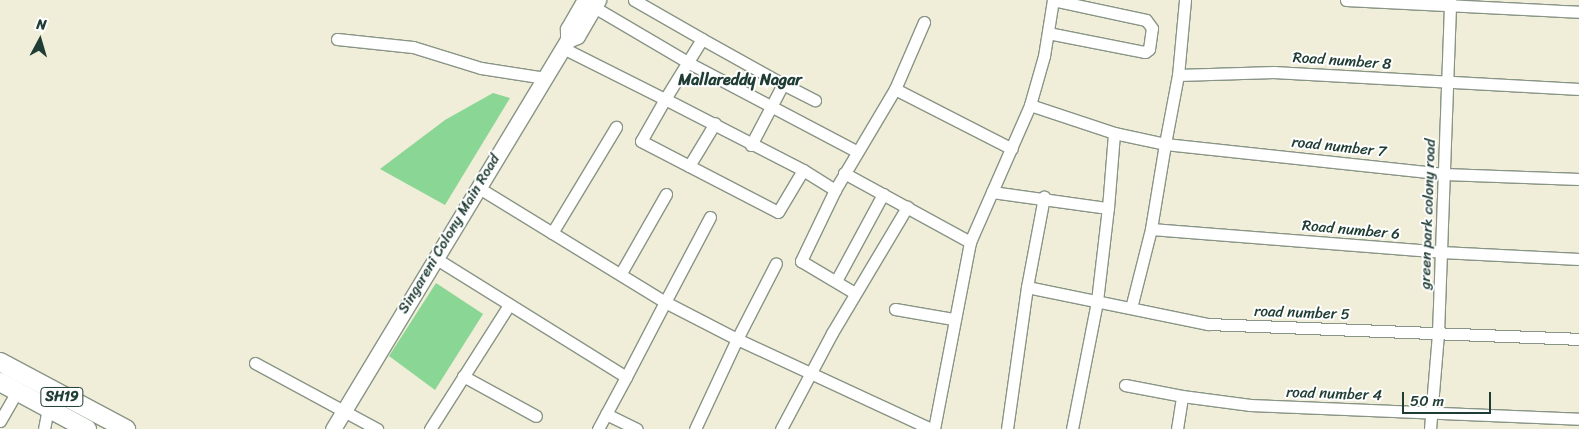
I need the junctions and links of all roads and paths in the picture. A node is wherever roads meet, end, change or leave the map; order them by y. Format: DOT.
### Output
graph roads {
  1 [pos="634,0"];
  2 [pos="1053,0"];
  3 [pos="1186,0"];
  4 [pos="1346,0"];
  5 [pos="1375,1"];
  6 [pos="593,2"];
  7 [pos="1450,3"];
  8 [pos="1579,12"];
  9 [pos="924,22"];
  10 [pos="1048,32"];
  11 [pos="338,39"];
  12 [pos="702,39"];
  13 [pos="566,44"];
  14 [pos="689,63"];
  15 [pos="1178,75"];
  16 [pos="545,78"];
  17 [pos="1448,83"];
  18 [pos="783,84"];
  19 [pos="895,89"];
  20 [pos="1579,89"];
  21 [pos="665,99"];
  22 [pos="815,100"];
  23 [pos="1030,105"];
  24 [pos="771,108"];
  25 [pos="715,123"];
  26 [pos="616,126"];
  27 [pos="1114,133"];
  28 [pos="1165,144"];
  29 [pos="751,145"];
  30 [pos="1012,149"];
  31 [pos="856,151"];
  32 [pos="689,166"];
  33 [pos="803,170"];
  34 [pos="844,174"];
  35 [pos="1444,174"];
  36 [pos="1579,179"];
  37 [pos="477,187"];
  38 [pos="835,190"];
  39 [pos="992,192"];
  40 [pos="666,194"];
  41 [pos="883,194"];
  42 [pos="1044,197"];
  43 [pos="908,207"];
  44 [pos="1108,208"];
  45 [pos="710,217"];
  46 [pos="1151,229"];
  47 [pos="552,233"];
  48 [pos="970,242"];
  49 [pos="1441,252"];
  50 [pos="435,258"];
  51 [pos="1579,259"];
  52 [pos="776,263"];
  53 [pos="621,273"];
  54 [pos="836,282"];
  55 [pos="1027,287"];
  56 [pos="856,292"];
  57 [pos="1097,301"];
  58 [pos="665,302"];
  59 [pos="510,305"];
  60 [pos="1130,308"];
  61 [pos="896,309"];
  62 [pos="953,319"];
  63 [pos="1438,333"];
  64 [pos="738,339"];
  65 [pos="1579,339"];
  66 [pos="0,362"];
  67 [pos="255,362"];
  68 [pos="811,372"];
  69 [pos="463,376"];
  70 [pos="626,377"];
  71 [pos="0,382"];
  72 [pos="1125,385"];
  73 [pos="17,391"];
  74 [pos="1182,396"];
  75 [pos="48,408"];
  76 [pos="344,411"];
  77 [pos="1430,412"];
  78 [pos="606,414"];
  79 [pos="536,416"];
  80 [pos="1579,419"];
  81 [pos="0,421"];
  82 [pos="44,429"];
  83 [pos="87,429"];
  84 [pos="126,429"];
  85 [pos="333,429"];
  86 [pos="377,429"];
  87 [pos="430,429"];
  88 [pos="598,429"];
  89 [pos="637,429"];
  90 [pos="695,429"];
  91 [pos="781,429"];
  92 [pos="932,429"];
  93 [pos="1007,429"];
  94 [pos="1072,429"];
  95 [pos="1177,429"];
  96 [pos="1430,429"];
  1 -- 12 [label="street"];
  2 -- 10 [label="street"];
  2 -- 10 [label="street"];
  3 -- 15 [label="street"];
  4 -- 5 [label="street"];
  5 -- 7 [label="street"];
  6 -- 13 [label="street, Singareni Colony Main Road"];
  6 -- 14 [label="street"];
  7 -- 8 [label="street"];
  7 -- 17 [label="street, green park colony road"];
  9 -- 19 [label="street"];
  10 -- 23 [label="street"];
  11 -- 16 [label="street"];
  12 -- 14 [label="street"];
  12 -- 18 [label="street"];
  13 -- 16 [label="street, Singareni Colony Main Road"];
  13 -- 21 [label="street"];
  14 -- 21 [label="street"];
  14 -- 24 [label="street"];
  15 -- 17 [label="street, Road number 8"];
  15 -- 28 [label="street"];
  16 -- 37 [label="street, Singareni Colony Main Road"];
  17 -- 20 [label="street, Road number 8"];
  17 -- 35 [label="street, green park colony road"];
  18 -- 22 [label="street"];
  18 -- 24 [label="street"];
  19 -- 30 [label="street"];
  19 -- 31 [label="street"];
  21 -- 25 [label="street"];
  21 -- 32 [label="street"];
  23 -- 27 [label="street, road number 7"];
  23 -- 30 [label="street"];
  24 -- 29 [label="street"];
  24 -- 31 [label="street"];
  25 -- 29 [label="street"];
  25 -- 32 [label="street"];
  26 -- 47 [label="street"];
  27 -- 28 [label="street, road number 7"];
  27 -- 44 [label="street"];
  28 -- 35 [label="street, road number 7"];
  28 -- 46 [label="street"];
  29 -- 33 [label="street"];
  30 -- 39 [label="street"];
  31 -- 34 [label="street"];
  32 -- 33 [label="street"];
  33 -- 38 [label="street"];
  34 -- 38 [label="street"];
  34 -- 41 [label="street"];
  35 -- 36 [label="street, road number 7"];
  35 -- 49 [label="street, green park colony road"];
  37 -- 47 [label="street"];
  37 -- 50 [label="street, Singareni Colony Main Road"];
  38 -- 54 [label="street"];
  39 -- 42 [label="street"];
  39 -- 48 [label="street"];
  40 -- 53 [label="street"];
  41 -- 43 [label="street"];
  41 -- 54 [label="street"];
  42 -- 44 [label="street"];
  42 -- 55 [label="street"];
  43 -- 48 [label="street"];
  43 -- 56 [label="street"];
  44 -- 57 [label="street"];
  45 -- 58 [label="street"];
  46 -- 49 [label="street, Road number 6"];
  46 -- 60 [label="street"];
  47 -- 53 [label="street"];
  48 -- 62 [label="street"];
  49 -- 51 [label="street, Road number 6"];
  49 -- 63 [label="street, green park colony road"];
  50 -- 59 [label="street"];
  50 -- 76 [label="street, Singareni Colony Main Road"];
  52 -- 64 [label="street"];
  53 -- 58 [label="street"];
  54 -- 56 [label="street"];
  55 -- 57 [label="street, road number 5"];
  55 -- 93 [label="street"];
  56 -- 68 [label="street"];
  57 -- 60 [label="street, road number 5"];
  57 -- 94 [label="street"];
  58 -- 64 [label="street"];
  58 -- 70 [label="street"];
  59 -- 69 [label="street"];
  59 -- 70 [label="street"];
  60 -- 63 [label="street, road number 5"];
  61 -- 62 [label="street"];
  62 -- 92 [label="street"];
  63 -- 65 [label="street, road number 5"];
  63 -- 77 [label="street, green park colony road"];
  64 -- 68 [label="street"];
  64 -- 90 [label="street"];
  66 -- 84 [label="main road, SH19"];
  67 -- 76 [label="street"];
  68 -- 91 [label="street"];
  68 -- 92 [label="street"];
  69 -- 79 [label="street"];
  69 -- 87 [label="street"];
  70 -- 78 [label="street"];
  71 -- 73 [label="main road, SH19"];
  72 -- 74 [label="street, road number 4"];
  73 -- 75 [label="main road, SH19"];
  73 -- 81 [label="street"];
  74 -- 77 [label="street, road number 4"];
  74 -- 95 [label="street"];
  75 -- 82 [label="street"];
  75 -- 83 [label="main road, SH19"];
  76 -- 85 [label="street, Singareni Colony Main Road"];
  76 -- 86 [label="street"];
  77 -- 80 [label="street, road number 4"];
  77 -- 96 [label="street, green park colony road"];
  78 -- 88 [label="street"];
  78 -- 89 [label="street"];
}
